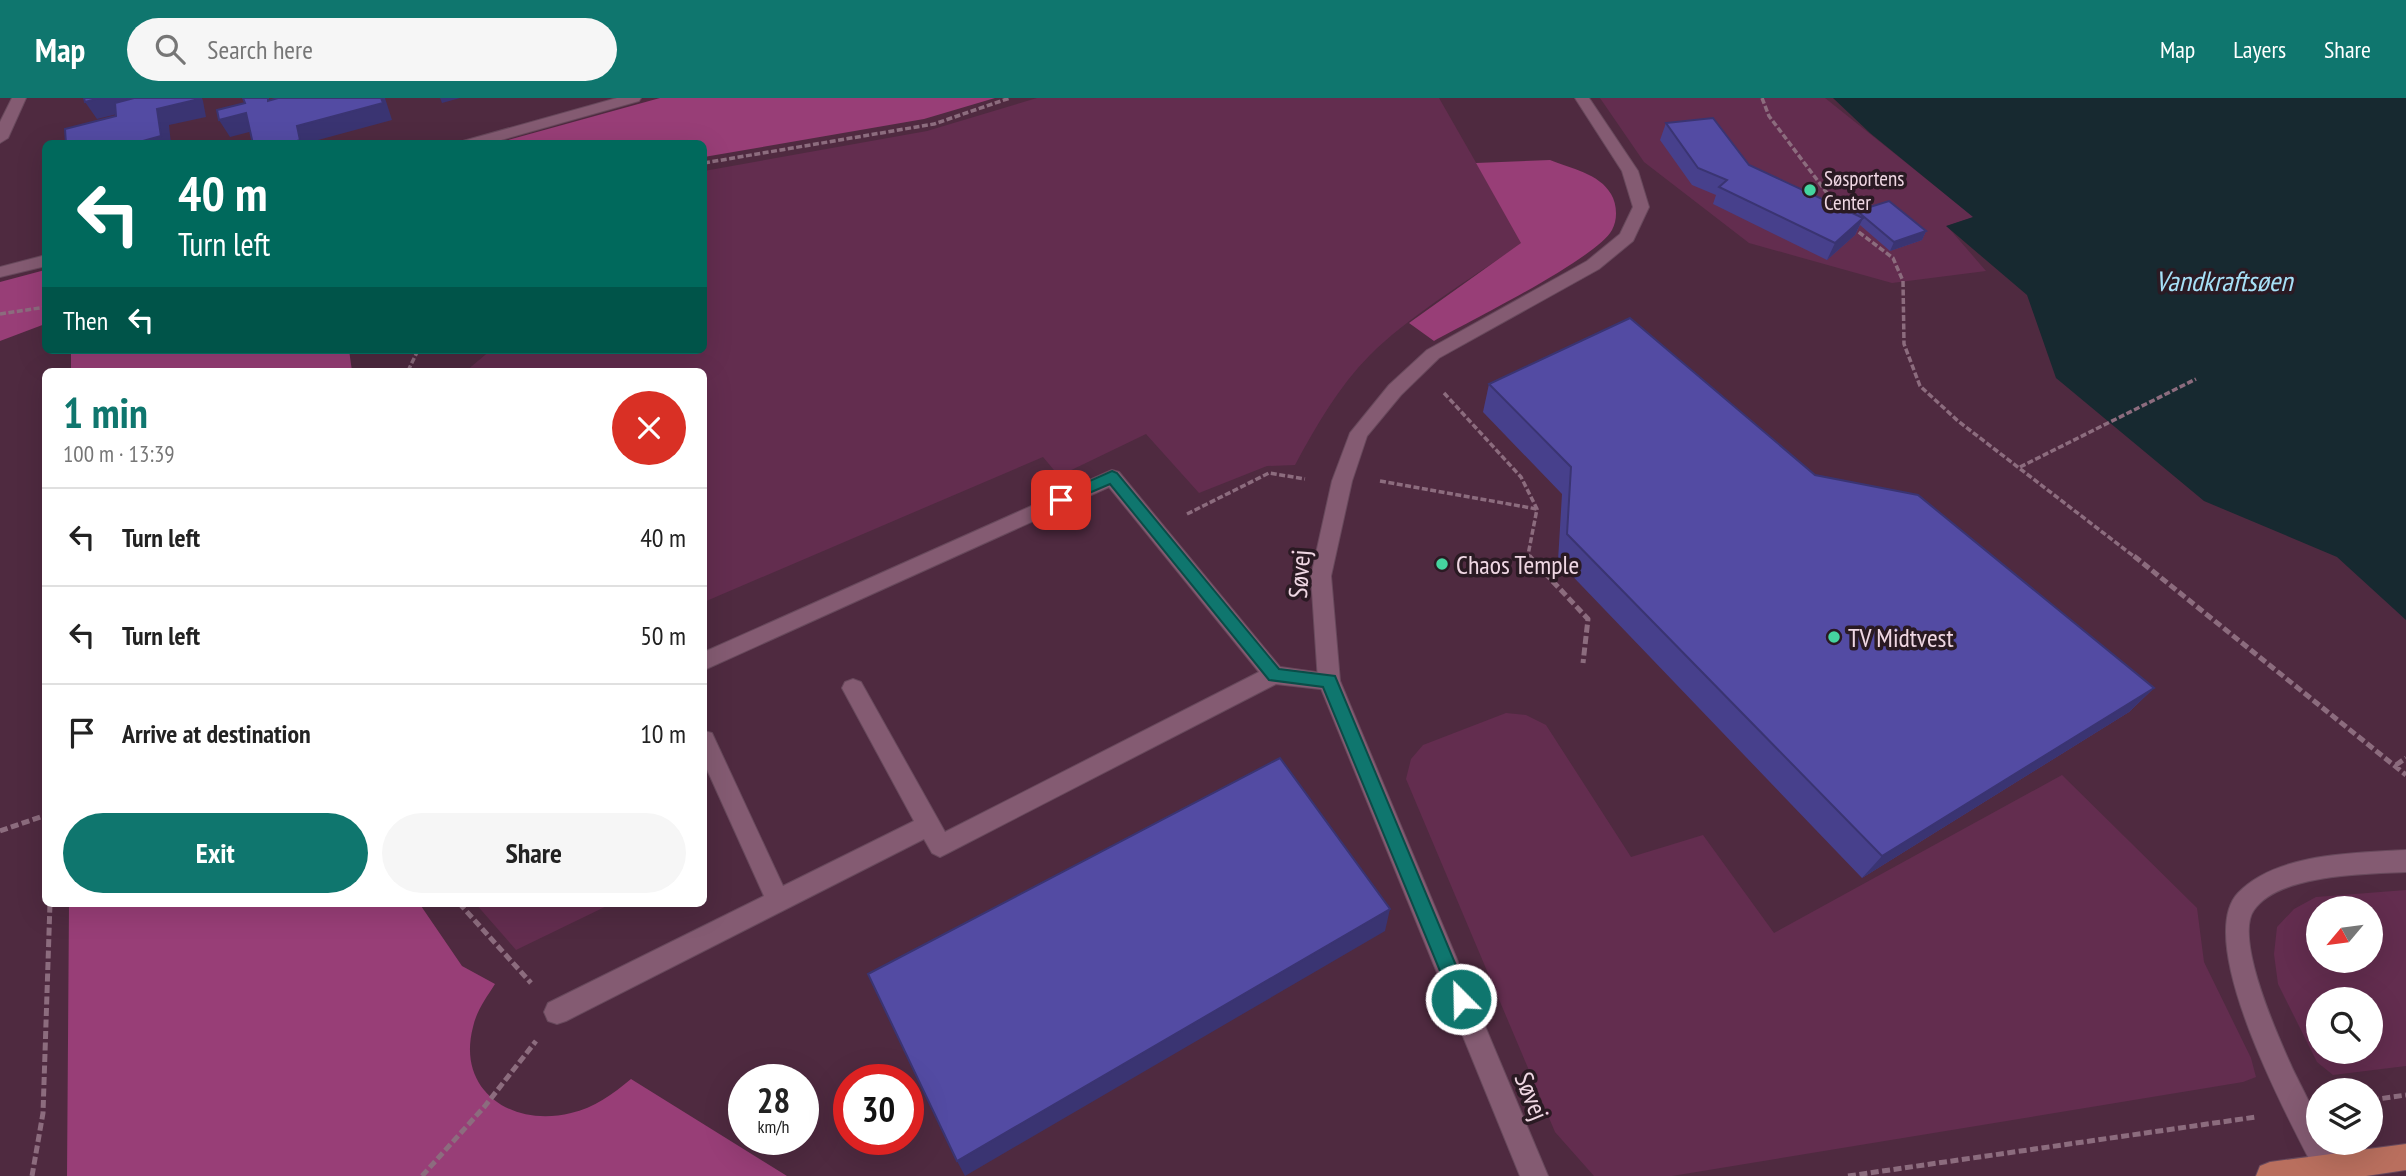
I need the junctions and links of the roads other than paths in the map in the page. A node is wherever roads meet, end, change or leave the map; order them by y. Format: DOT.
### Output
graph roads {
  1 [pos="19,98"];
  2 [pos="634,98"];
  3 [pos="1582,98"];
  4 [pos="0,138"];
  5 [pos="482,140"];
  6 [pos="42,261"];
  7 [pos="0,272"];
  8 [pos="707,660"];
  9 [pos="1275,675"];
  10 [pos="1329,681"];
  11 [pos="853,688"];
  12 [pos="707,747"];
  13 [pos="929,825"];
  14 [pos="2406,862"];
  15 [pos="778,901"];
  16 [pos="557,1012"];
  17 [pos="2406,1157"];
  18 [pos="2328,1168"];
  19 [pos="1534,1176"];
  20 [pos="2270,1176"];
  1 -- 4 [label="street"];
  2 -- 5 [label="street"];
  3 -- 10 [label="street, Søvej"];
  6 -- 7 [label="street"];
  8 -- 9 [label="street"];
  9 -- 10 [label="street"];
  9 -- 13 [label="street"];
  10 -- 19 [label="street, Søvej"];
  11 -- 13 [label="street"];
  12 -- 15 [label="street"];
  13 -- 15 [label="street"];
  14 -- 18 [label="street"];
  15 -- 16 [label="street"];
  17 -- 18 [label="main road"];
  18 -- 20 [label="main road"];
}
